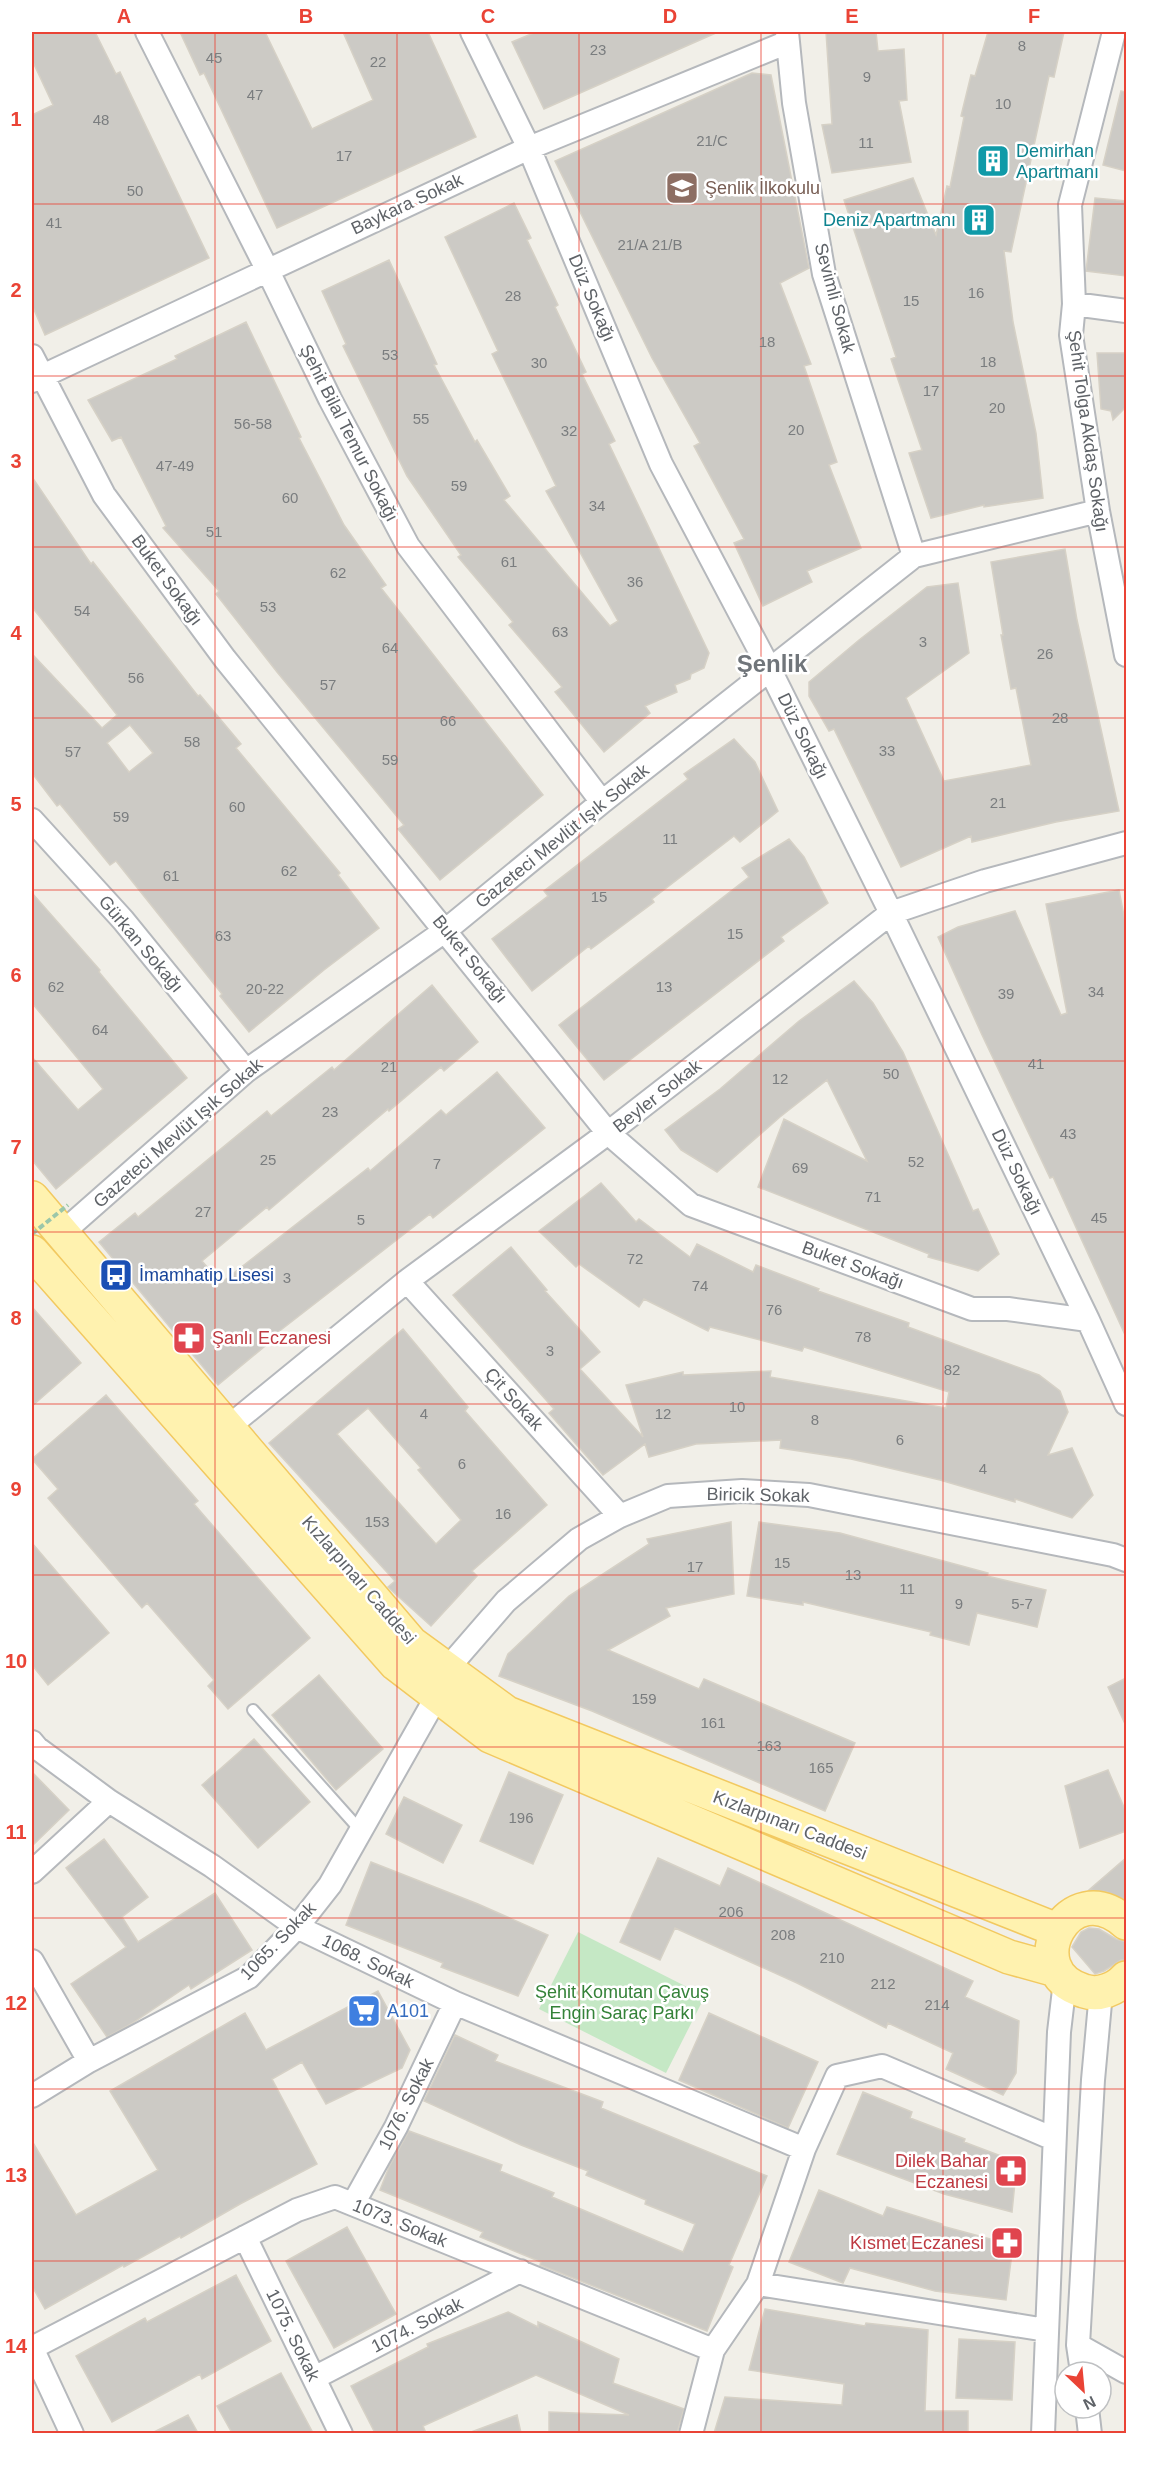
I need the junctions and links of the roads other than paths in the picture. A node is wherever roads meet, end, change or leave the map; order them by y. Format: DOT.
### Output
graph roads {
  1 [pos="147,32"];
  2 [pos="472,32"];
  3 [pos="1114,32"];
  4 [pos="788,37"];
  5 [pos="529,148"];
  6 [pos="267,269"];
  7 [pos="1074,304"];
  8 [pos="1126,311"];
  9 [pos="32,356"];
  10 [pos="37,378"];
  11 [pos="1098,511"];
  12 [pos="914,556"];
  13 [pos="1126,655"];
  14 [pos="770,670"];
  15 [pos="602,802"];
  16 [pos="32,820"];
  17 [pos="1126,843"];
  18 [pos="891,913"];
  19 [pos="446,930"];
  20 [pos="246,1071"];
  21 [pos="608,1133"];
  22 [pos="32,1198"];
  23 [pos="43,1239"];
  24 [pos="407,1281"];
  25 [pos="1088,1320"];
  26 [pos="1126,1404"];
  27 [pos="227,1428"];
  28 [pos="620,1516"];
  29 [pos="1126,1560"];
  30 [pos="442,1682"];
  31 [pos="253,1710"];
  32 [pos="32,1742"];
  33 [pos="109,1801"];
  34 [pos="361,1831"];
  35 [pos="32,1872"];
  36 [pos="1119,1908"];
  37 [pos="297,1927"];
  38 [pos="1057,1930"];
  39 [pos="32,1961"];
  40 [pos="1060,1975"];
  41 [pos="1115,1991"];
  42 [pos="455,2003"];
  43 [pos="89,2061"];
  44 [pos="32,2096"];
  45 [pos="1054,2139"];
  46 [pos="804,2149"];
  47 [pos="353,2204"];
  48 [pos="245,2237"];
  49 [pos="520,2271"];
  50 [pos="758,2284"];
  51 [pos="1046,2330"];
  52 [pos="1078,2345"];
  53 [pos="32,2348"];
  54 [pos="713,2350"];
  55 [pos="1080,2360"];
  56 [pos="1126,2372"];
  57 [pos="314,2378"];
  58 [pos="72,2433"];
  59 [pos="341,2433"];
  60 [pos="691,2433"];
  61 [pos="1043,2433"];
  1 -- 6 [label="street, Şehit Bilal Temur Sokağı"];
  2 -- 5 [label="street, Düz Sokağı"];
  3 -- 7 [label="street, Şehit Tolga Akdaş Sokağı"];
  4 -- 5 [label="street, Baykara Sokak"];
  4 -- 12 [label="street, Sevimli Sokak"];
  5 -- 6 [label="street, Baykara Sokak"];
  5 -- 14 [label="street, Düz Sokağı"];
  6 -- 10 [label="street, Baykara Sokak"];
  6 -- 15 [label="street, Şehit Bilal Temur Sokağı"];
  7 -- 8 [label="street"];
  7 -- 11 [label="street, Şehit Tolga Akdaş Sokağı"];
  9 -- 10 [label="street, Buket Sokağı"];
  10 -- 19 [label="street, Buket Sokağı"];
  11 -- 12 [label="street, Gazeteci Mevlüt Işık Sokak"];
  11 -- 13 [label="street, Şehit Tolga Akdaş Sokağı"];
  12 -- 14 [label="street, Gazeteci Mevlüt Işık Sokak"];
  14 -- 15 [label="street, Gazeteci Mevlüt Işık Sokak"];
  14 -- 18 [label="street, Düz Sokağı"];
  15 -- 19 [label="street, Gazeteci Mevlüt Işık Sokak"];
  16 -- 20 [label="street, Gürkan Sokağı"];
  17 -- 18 [label="street, Beyler Sokak"];
  18 -- 21 [label="street, Beyler Sokak"];
  18 -- 25 [label="street, Düz Sokağı"];
  19 -- 20 [label="street, Gazeteci Mevlüt Işık Sokak"];
  19 -- 21 [label="street, Buket Sokağı"];
  20 -- 23 [label="street, Gazeteci Mevlüt Işık Sokak"];
  21 -- 24 [label="street, Beyler Sokak"];
  21 -- 25 [label="street, Buket Sokağı"];
  22 -- 23 [label="main road, Kızlarpınarı Caddesi"];
  23 -- 27 [label="main road, Kızlarpınarı Caddesi"];
  23 -- 30 [label="main road, Kızlarpınarı Caddesi"];
  24 -- 27 [label="street, Beyler Sokak"];
  24 -- 28 [label="street, Çit Sokak"];
  25 -- 26 [label="street, Düz Sokağı"];
  27 -- 30 [label="main road, Kızlarpınarı Caddesi"];
  28 -- 29 [label="street, Biricik Sokak"];
  28 -- 30 [label="street, Biricik Sokak"];
  30 -- 34 [label="street, 1065. Sokak"];
  30 -- 38 [label="main road, Kızlarpınarı Caddesi"];
  30 -- 40 [label="main road, Kızlarpınarı Caddesi"];
  31 -- 34 [label="lane"];
  32 -- 33 [label="street, 1068. Sokak"];
  33 -- 35 [label="street"];
  33 -- 37 [label="street, 1068. Sokak"];
  34 -- 37 [label="street, 1065. Sokak"];
  36 -- 38 [label="main road"];
  37 -- 42 [label="street, 1068. Sokak"];
  37 -- 43 [label="street, 1065. Sokak"];
  38 -- 40 [label="main road"];
  39 -- 43 [label="street"];
  40 -- 41 [label="main road, Kızlarpınarı Caddesi"];
  40 -- 45 [label="street"];
  41 -- 52 [label="street"];
  42 -- 46 [label="street, 1068. Sokak"];
  42 -- 47 [label="street, 1076. Sokak"];
  43 -- 44 [label="street, 1065. Sokak"];
  45 -- 46 [label="street"];
  45 -- 51 [label="street"];
  46 -- 50 [label="street"];
  47 -- 48 [label="street, 1073. Sokak"];
  47 -- 49 [label="street, 1073. Sokak"];
  48 -- 53 [label="street, 1073. Sokak"];
  48 -- 57 [label="street, 1075. Sokak"];
  49 -- 54 [label="street, 1073. Sokak"];
  49 -- 57 [label="street, 1074. Sokak"];
  50 -- 51 [label="street"];
  50 -- 54 [label="street"];
  51 -- 61 [label="street"];
  52 -- 55 [label="street"];
  52 -- 56 [label="street"];
  53 -- 58 [label="street"];
  54 -- 60 [label="street"];
  57 -- 59 [label="street, 1075. Sokak"];
}
